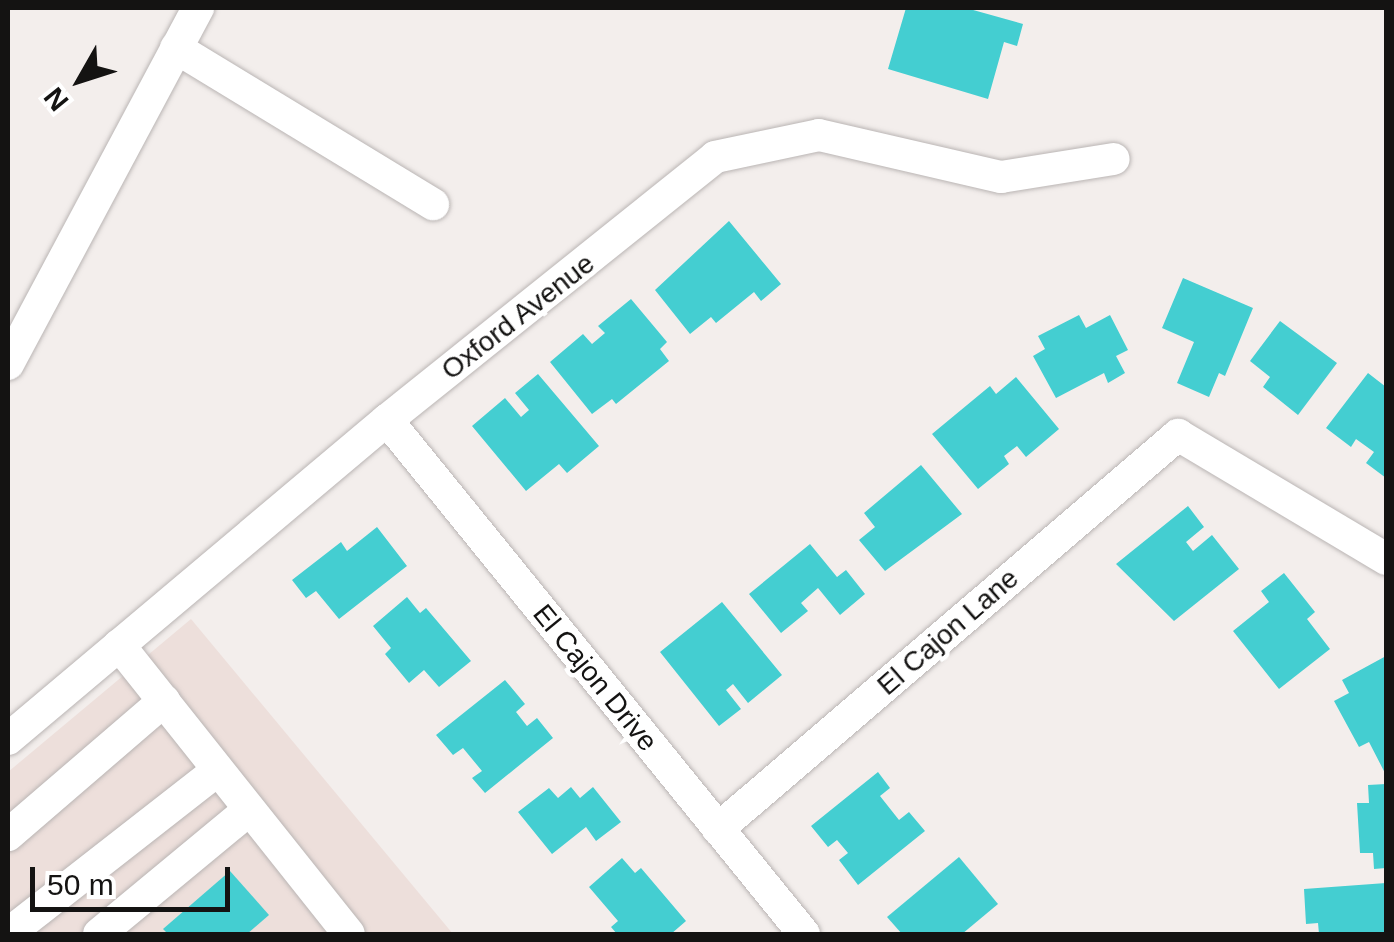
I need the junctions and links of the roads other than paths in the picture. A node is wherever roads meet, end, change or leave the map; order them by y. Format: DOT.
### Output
graph roads {
  1 [pos="198,8"];
  2 [pos="176,48"];
  3 [pos="1114,159"];
  4 [pos="433,204"];
  5 [pos="8,364"];
  6 [pos="387,420"];
  7 [pos="1386,559"];
  8 [pos="119,645"];
  9 [pos="164,700"];
  10 [pos="8,739"];
  11 [pos="218,770"];
  12 [pos="249,810"];
  13 [pos="718,829"];
  14 [pos="8,835"];
  15 [pos="8,934"];
  16 [pos="99,934"];
  17 [pos="349,934"];
  18 [pos="804,934"];
  1 -- 2 [label="street"];
  2 -- 4 [label="street"];
  2 -- 5 [label="street"];
  3 -- 6 [label="street, Oxford Avenue"];
  6 -- 8 [label="street, Oxford Avenue"];
  6 -- 13 [label="street, El Cajon Drive"];
  7 -- 13 [label="street, El Cajon Lane"];
  8 -- 9 [label="street"];
  8 -- 10 [label="street, Oxford Avenue"];
  9 -- 11 [label="street"];
  9 -- 14 [label="street"];
  11 -- 12 [label="street"];
  11 -- 15 [label="street"];
  12 -- 16 [label="street"];
  12 -- 17 [label="street"];
  13 -- 18 [label="street, El Cajon Drive"];
}
